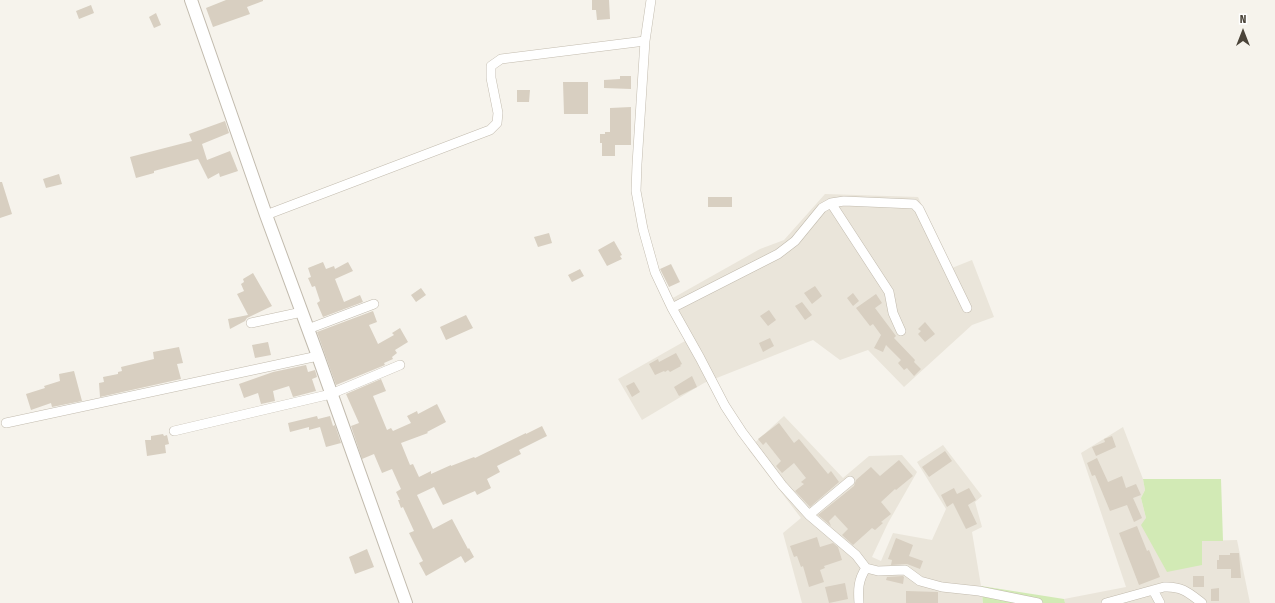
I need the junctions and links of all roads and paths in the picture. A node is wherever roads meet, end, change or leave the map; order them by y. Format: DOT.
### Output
graph roads {
  1 [pos="191,0"];
  2 [pos="651,0"];
  3 [pos="645,41"];
  4 [pos="831,203"];
  5 [pos="266,215"];
  6 [pos="374,304"];
  7 [pos="672,308"];
  8 [pos="967,308"];
  9 [pos="302,312"];
  10 [pos="251,324"];
  11 [pos="308,329"];
  12 [pos="902,331"];
  13 [pos="318,356"];
  14 [pos="400,365"];
  15 [pos="331,394"];
  16 [pos="6,423"];
  17 [pos="174,431"];
  18 [pos="850,481"];
  19 [pos="809,515"];
  20 [pos="866,568"];
  21 [pos="1153,590"];
  22 [pos="1138,599"];
  23 [pos="406,603"];
  24 [pos="859,603"];
  25 [pos="1038,603"];
  26 [pos="1106,603"];
  27 [pos="1160,603"];
  28 [pos="1202,603"];
  1 -- 5 [label="street"];
  2 -- 3 [label="street"];
  3 -- 5 [label="street"];
  3 -- 7 [label="street"];
  4 -- 7 [label="street"];
  4 -- 8 [label="street"];
  4 -- 12 [label="street"];
  5 -- 9 [label="street"];
  6 -- 11 [label="street"];
  7 -- 19 [label="street"];
  9 -- 10 [label="street"];
  9 -- 11 [label="street"];
  11 -- 13 [label="street"];
  13 -- 15 [label="street"];
  13 -- 16 [label="street"];
  14 -- 15 [label="street"];
  15 -- 17 [label="street"];
  15 -- 23 [label="street"];
  18 -- 19 [label="street"];
  19 -- 20 [label="street"];
  20 -- 24 [label="street"];
  20 -- 25 [label="street"];
  21 -- 22 [label="street"];
  21 -- 27 [label="street"];
  21 -- 28 [label="street"];
  22 -- 26 [label="street"];
}
